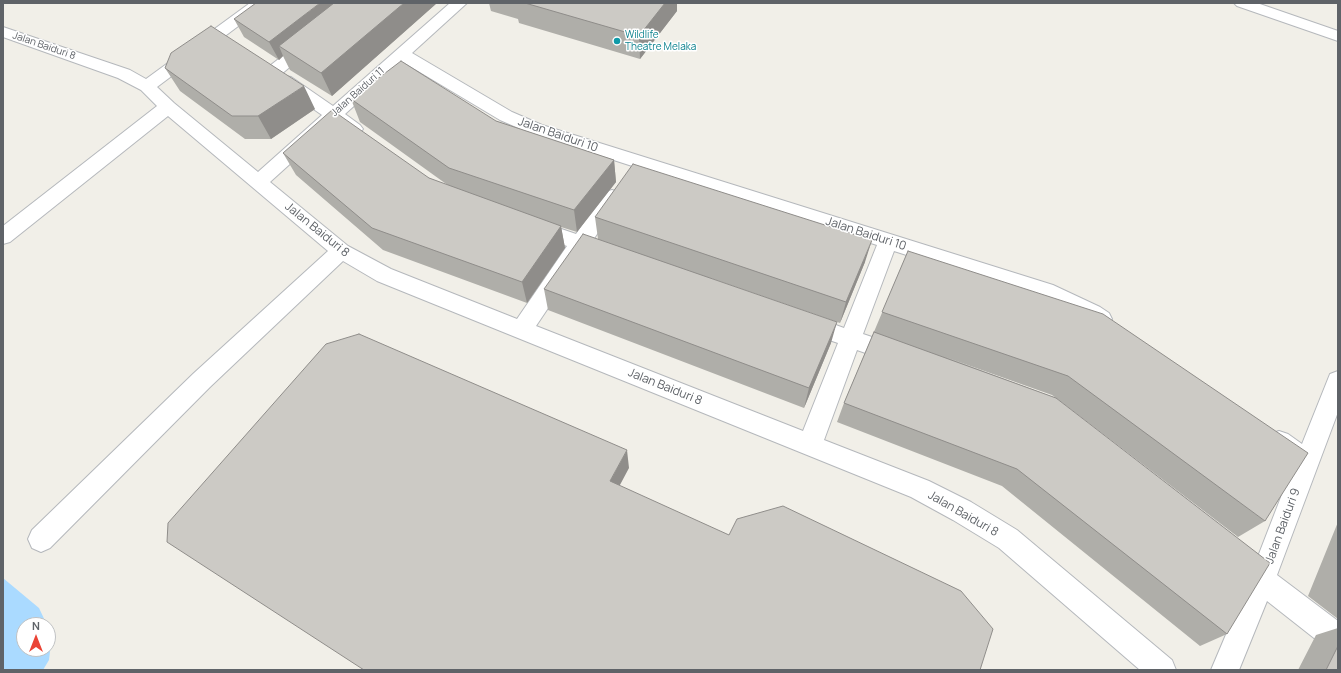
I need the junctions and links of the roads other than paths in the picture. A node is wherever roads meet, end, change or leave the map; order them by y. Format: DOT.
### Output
graph roads {
  1 [pos="260,3"];
  2 [pos="459,3"];
  3 [pos="1242,3"];
  4 [pos="3,32"];
  5 [pos="322,33"];
  6 [pos="218,34"];
  7 [pos="1338,36"];
  8 [pos="236,47"];
  9 [pos="402,54"];
  10 [pos="254,60"];
  11 [pos="273,72"];
  12 [pos="147,86"];
  13 [pos="168,107"];
  14 [pos="334,114"];
  15 [pos="370,141"];
  16 [pos="630,172"];
  17 [pos="258,182"];
  18 [pos="516,220"];
  19 [pos="3,237"];
  20 [pos="888,241"];
  21 [pos="581,243"];
  22 [pos="341,251"];
  23 [pos="626,259"];
  24 [pos="791,318"];
  25 [pos="521,330"];
  26 [pos="1118,331"];
  27 [pos="850,339"];
  28 [pos="918,363"];
  29 [pos="1337,384"];
  30 [pos="1261,430"];
  31 [pos="810,445"];
  32 [pos="1306,461"];
  33 [pos="41,539"];
  34 [pos="1225,551"];
  35 [pos="1262,580"];
  36 [pos="1338,638"];
  37 [pos="1162,670"];
  38 [pos="1226,670"];
  1 -- 6 [label="street"];
  2 -- 9 [label="street, Jalan Baiduri 11"];
  3 -- 7 [label="street"];
  4 -- 12 [label="street, Jalan Baiduri 8"];
  5 -- 11 [label="street"];
  6 -- 8 [label="street"];
  6 -- 12 [label="street"];
  9 -- 14 [label="street, Jalan Baiduri 11"];
  9 -- 16 [label="street, Jalan Baiduri 10"];
  10 -- 11 [label="street"];
  11 -- 14 [label="street"];
  12 -- 13 [label="street, Jalan Baiduri 8"];
  13 -- 17 [label="street, Jalan Baiduri 8"];
  13 -- 19 [label="street"];
  14 -- 15 [label="street"];
  14 -- 17 [label="street, Jalan Baiduri 11"];
  16 -- 20 [label="street, Jalan Baiduri 10"];
  16 -- 21 [label="street"];
  17 -- 22 [label="street, Jalan Baiduri 8"];
  18 -- 21 [label="street"];
  20 -- 26 [label="street, Jalan Baiduri 10"];
  20 -- 27 [label="street"];
  21 -- 23 [label="street"];
  21 -- 25 [label="street"];
  22 -- 25 [label="street, Jalan Baiduri 8"];
  22 -- 33 [label="street"];
  24 -- 27 [label="street"];
  25 -- 31 [label="street, Jalan Baiduri 8"];
  27 -- 28 [label="street"];
  27 -- 31 [label="street"];
  29 -- 32 [label="street, Jalan Baiduri 9"];
  30 -- 32 [label="street"];
  31 -- 37 [label="street, Jalan Baiduri 8"];
  32 -- 35 [label="street, Jalan Baiduri 9"];
  34 -- 35 [label="street"];
  35 -- 36 [label="street"];
  35 -- 38 [label="street, Jalan Baiduri 9"];
}
